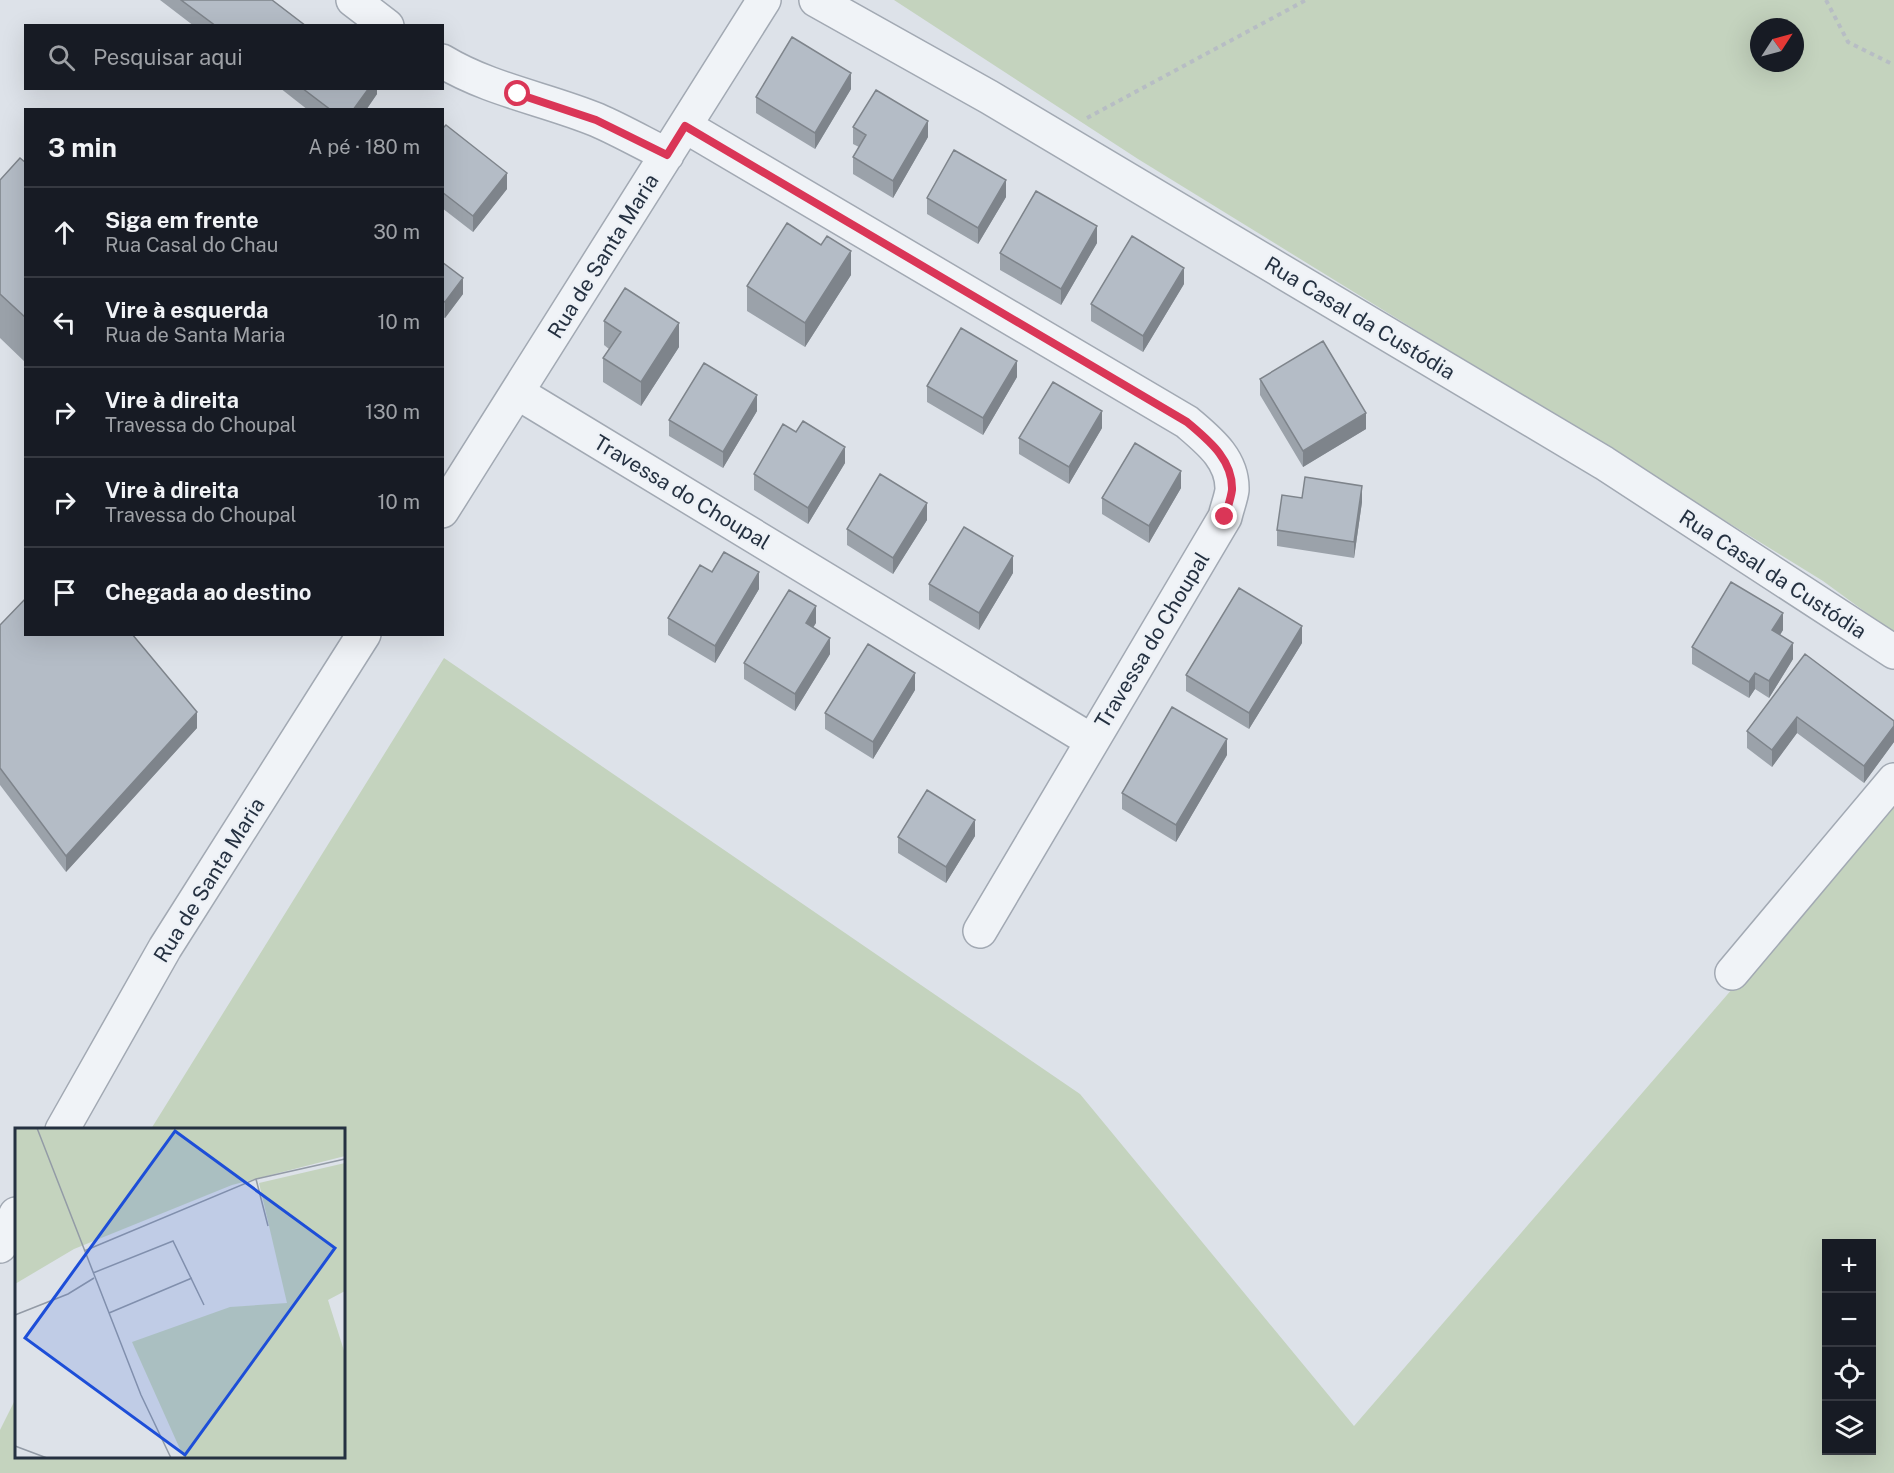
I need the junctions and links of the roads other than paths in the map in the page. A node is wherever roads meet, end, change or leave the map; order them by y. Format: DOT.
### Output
graph roads {
  1 [pos="353,0"];
  2 [pos="764,0"];
  3 [pos="816,0"];
  4 [pos="384,24"];
  5 [pos="444,62"];
  6 [pos="685,126"];
  7 [pos="667,155"];
  8 [pos="518,393"];
  9 [pos="444,508"];
  10 [pos="363,636"];
  11 [pos="1894,652"];
  12 [pos="1092,741"];
  13 [pos="1894,780"];
  14 [pos="980,931"];
  15 [pos="1732,974"];
  16 [pos="63,1128"];
  17 [pos="15,1216"];
  18 [pos="0,1246"];
  1 -- 4 [label="street"];
  2 -- 6 [label="street, Rua de Santa Maria"];
  3 -- 11 [label="street, Rua Casal da Custódia"];
  5 -- 7 [label="street"];
  6 -- 7 [label="street, Rua de Santa Maria"];
  6 -- 12 [label="street, Travessa do Choupal"];
  7 -- 8 [label="street, Rua de Santa Maria"];
  8 -- 9 [label="street, Rua de Santa Maria"];
  8 -- 12 [label="street, Travessa do Choupal"];
  10 -- 16 [label="street, Rua de Santa Maria"];
  12 -- 14 [label="street, Travessa do Choupal"];
  13 -- 15 [label="street"];
  17 -- 18 [label="street"];
}
